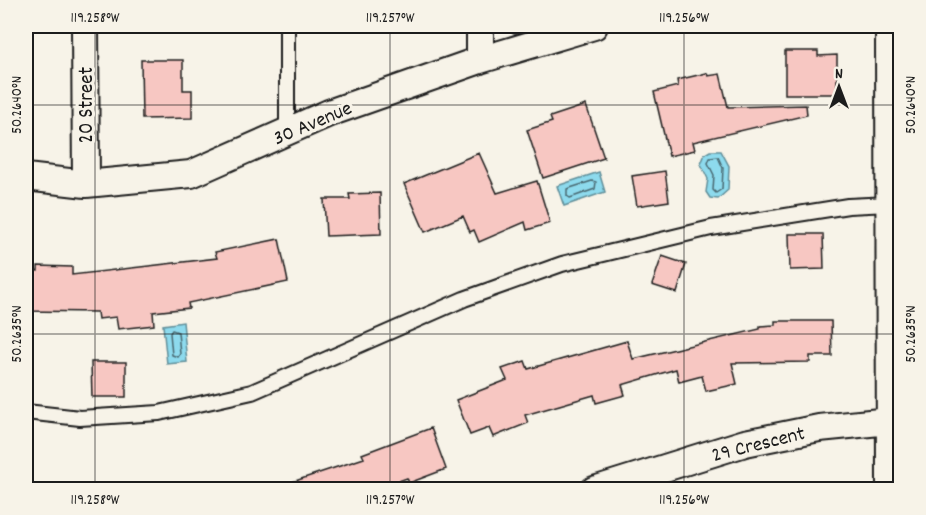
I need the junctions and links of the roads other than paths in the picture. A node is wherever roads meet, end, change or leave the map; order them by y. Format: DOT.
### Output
graph roads {
  1 [pos="85,26"];
  2 [pos="286,26"];
  3 [pos="480,26"];
  4 [pos="594,26"];
  5 [pos="889,26"];
  6 [pos="480,60"];
  7 [pos="287,132"];
  8 [pos="26,177"];
  9 [pos="86,184"];
  10 [pos="893,187"];
  11 [pos="26,412"];
  12 [pos="890,421"];
  13 [pos="594,489"];
  14 [pos="890,489"];
  1 -- 9 [label="street, 20 Street"];
  2 -- 7 [label="lane"];
  3 -- 6 [label="street"];
  4 -- 6 [label="street, 30 Avenue"];
  5 -- 10 [label="street"];
  6 -- 7 [label="street, 30 Avenue"];
  7 -- 9 [label="street, 30 Avenue"];
  8 -- 9 [label="street, 30 Avenue"];
  10 -- 11 [label="lane"];
  10 -- 12 [label="street"];
  12 -- 13 [label="street, 29 Crescent"];
  12 -- 14 [label="street"];
}
